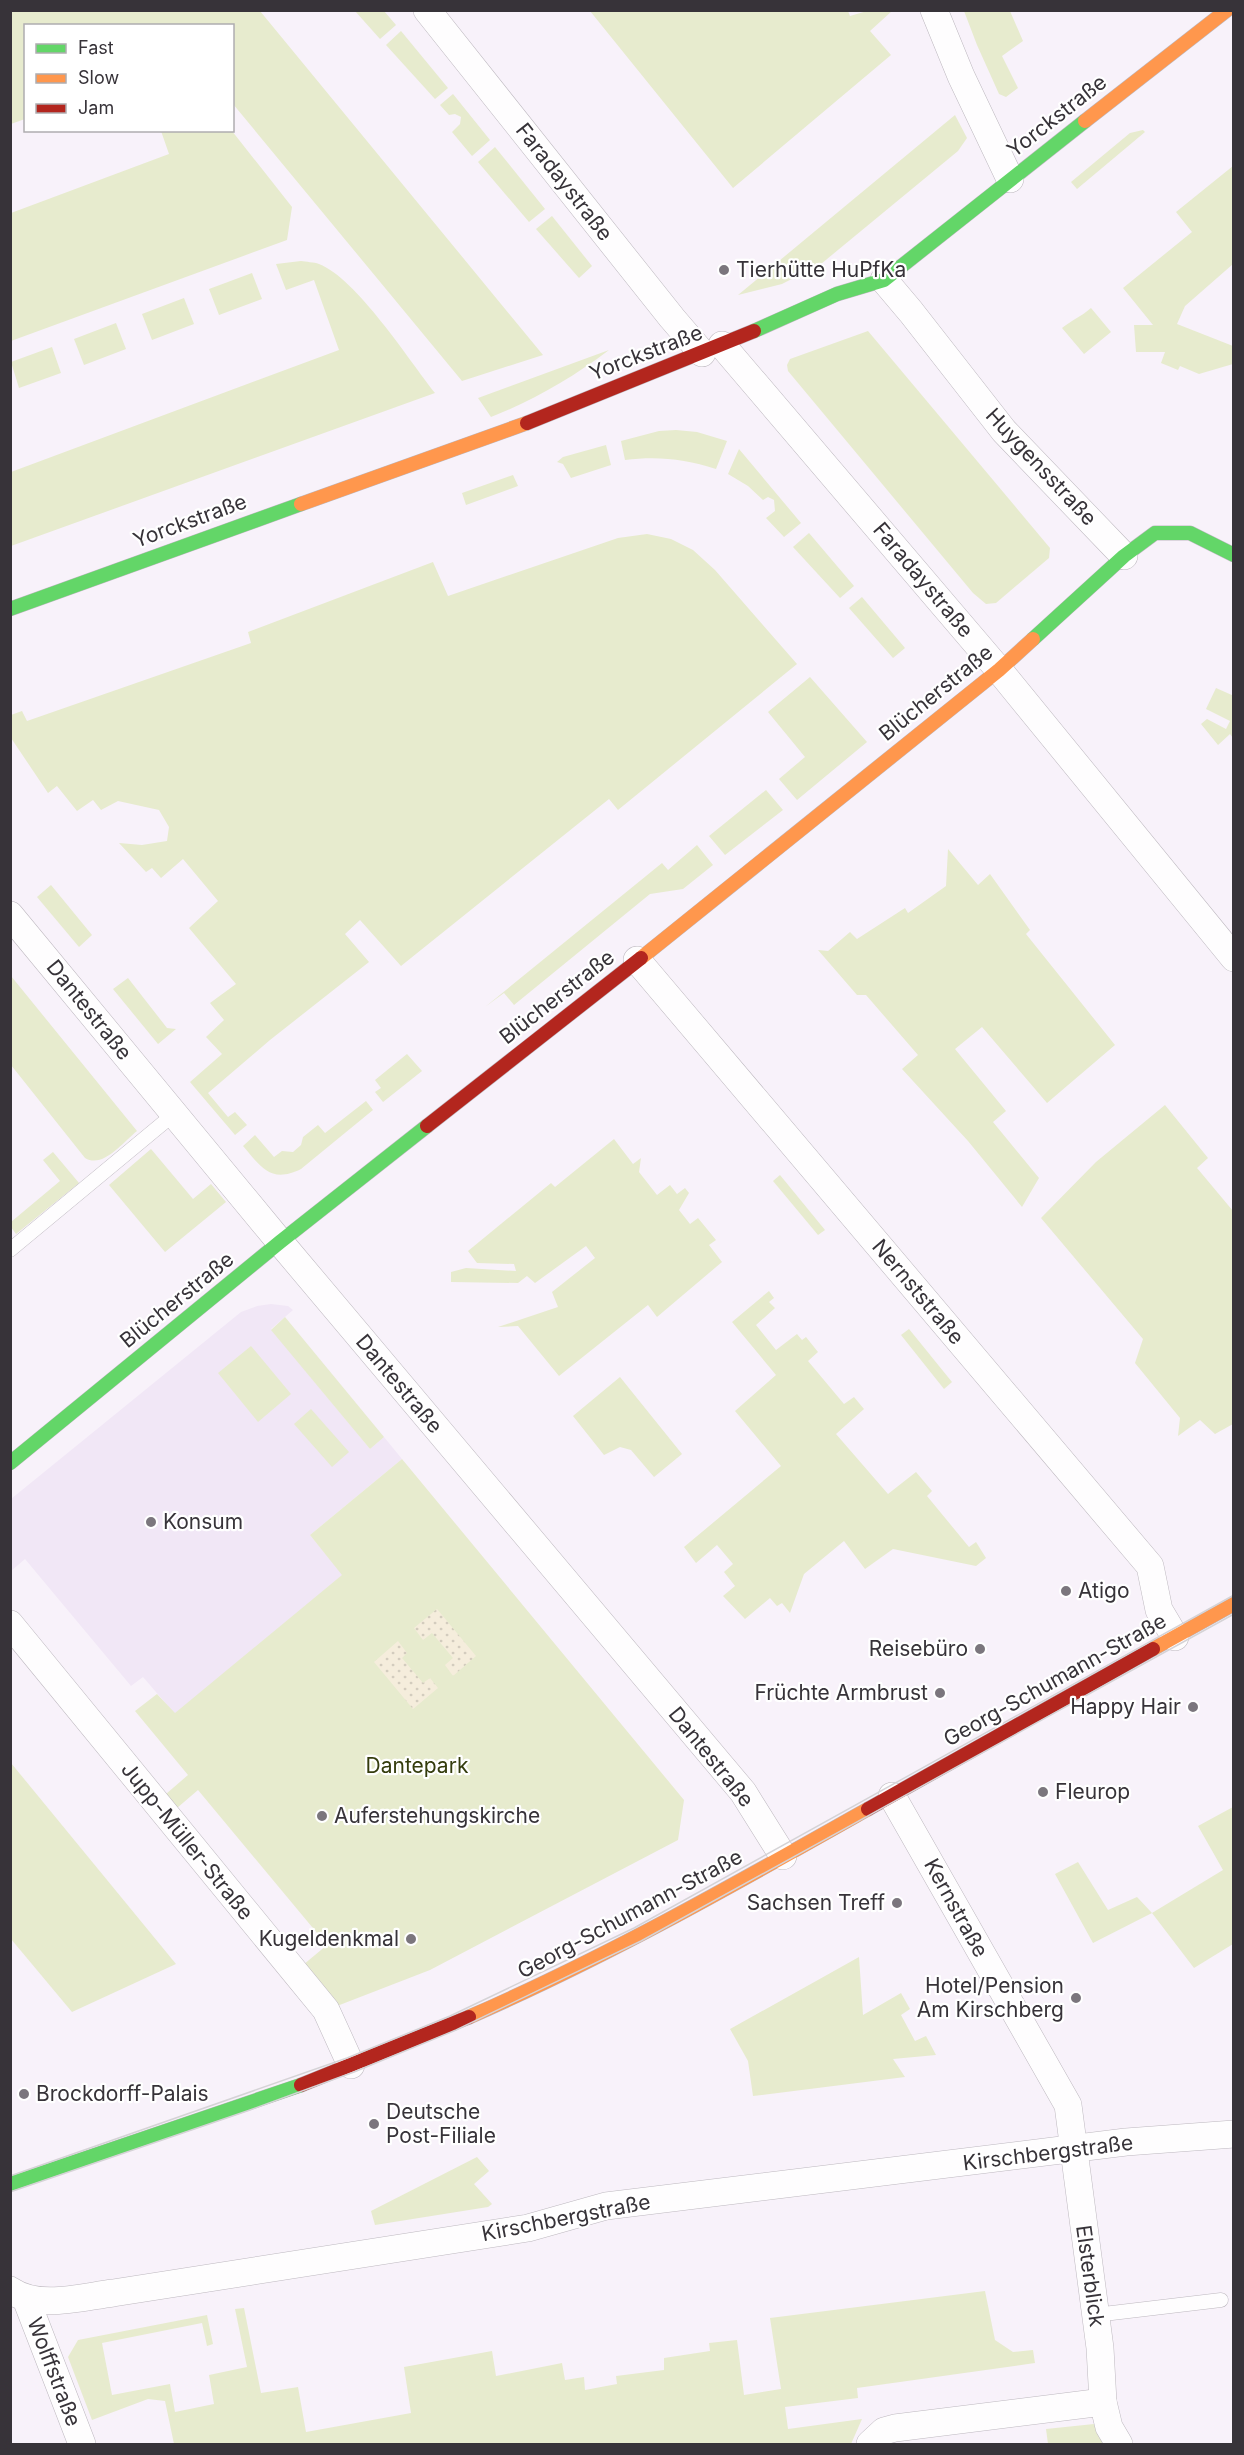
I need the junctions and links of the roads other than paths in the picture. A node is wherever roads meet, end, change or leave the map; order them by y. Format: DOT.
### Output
graph roads {
  1 [pos="427,10"];
  2 [pos="934,10"];
  3 [pos="1227,10"];
  4 [pos="1011,179"];
  5 [pos="884,280"];
  6 [pos="712,349"];
  7 [pos="1233,555"];
  8 [pos="1124,556"];
  9 [pos="10,609"];
  10 [pos="999,670"];
  11 [pos="10,915"];
  12 [pos="1233,958"];
  13 [pos="637,960"];
  14 [pos="174,1114"];
  15 [pos="280,1242"];
  16 [pos="10,1250"];
  17 [pos="10,1463"];
  18 [pos="1233,1604"];
  19 [pos="10,1624"];
  20 [pos="1175,1637"];
  21 [pos="892,1796"];
  22 [pos="783,1856"];
  23 [pos="351,2065"];
  24 [pos="1233,2134"];
  25 [pos="1074,2150"];
  26 [pos="10,2184"];
  27 [pos="19,2295"];
  28 [pos="1221,2300"];
  29 [pos="1095,2315"];
  30 [pos="1103,2402"];
  31 [pos="82,2445"];
  32 [pos="870,2445"];
  33 [pos="1119,2445"];
  1 -- 6 [label="street, Faradaystraße"];
  2 -- 4 [label="street"];
  3 -- 4 [label="street, Yorckstraße"];
  4 -- 5 [label="street, Yorckstraße"];
  5 -- 6 [label="street, Yorckstraße"];
  5 -- 8 [label="street, Huygensstraße"];
  6 -- 9 [label="street, Yorckstraße"];
  6 -- 10 [label="street, Faradaystraße"];
  7 -- 8 [label="street"];
  8 -- 10 [label="street, Blücherstraße"];
  10 -- 12 [label="street, Faradaystraße"];
  10 -- 13 [label="street, Blücherstraße"];
  11 -- 14 [label="street, Dantestraße"];
  13 -- 15 [label="street, Blücherstraße"];
  13 -- 20 [label="street, Nernststraße"];
  14 -- 15 [label="street, Dantestraße"];
  14 -- 16 [label="lane"];
  15 -- 17 [label="street, Blücherstraße"];
  15 -- 22 [label="street, Dantestraße"];
  18 -- 20 [label="street, Georg-Schumann-Straße"];
  19 -- 23 [label="street, Jupp-Müller-Straße"];
  20 -- 21 [label="street, Georg-Schumann-Straße"];
  21 -- 22 [label="street, Georg-Schumann-Straße"];
  21 -- 25 [label="street, Kernstraße"];
  22 -- 23 [label="street, Georg-Schumann-Straße"];
  23 -- 26 [label="street, Georg-Schumann-Straße"];
  24 -- 25 [label="street, Kirschbergstraße"];
  25 -- 27 [label="street, Kirschbergstraße"];
  25 -- 29 [label="street, Elsterblick"];
  27 -- 31 [label="street, Wolffstraße"];
  28 -- 29 [label="lane"];
  29 -- 30 [label="street, Elsterblick"];
  30 -- 32 [label="street"];
  30 -- 33 [label="street, Elsterblick"];
}
